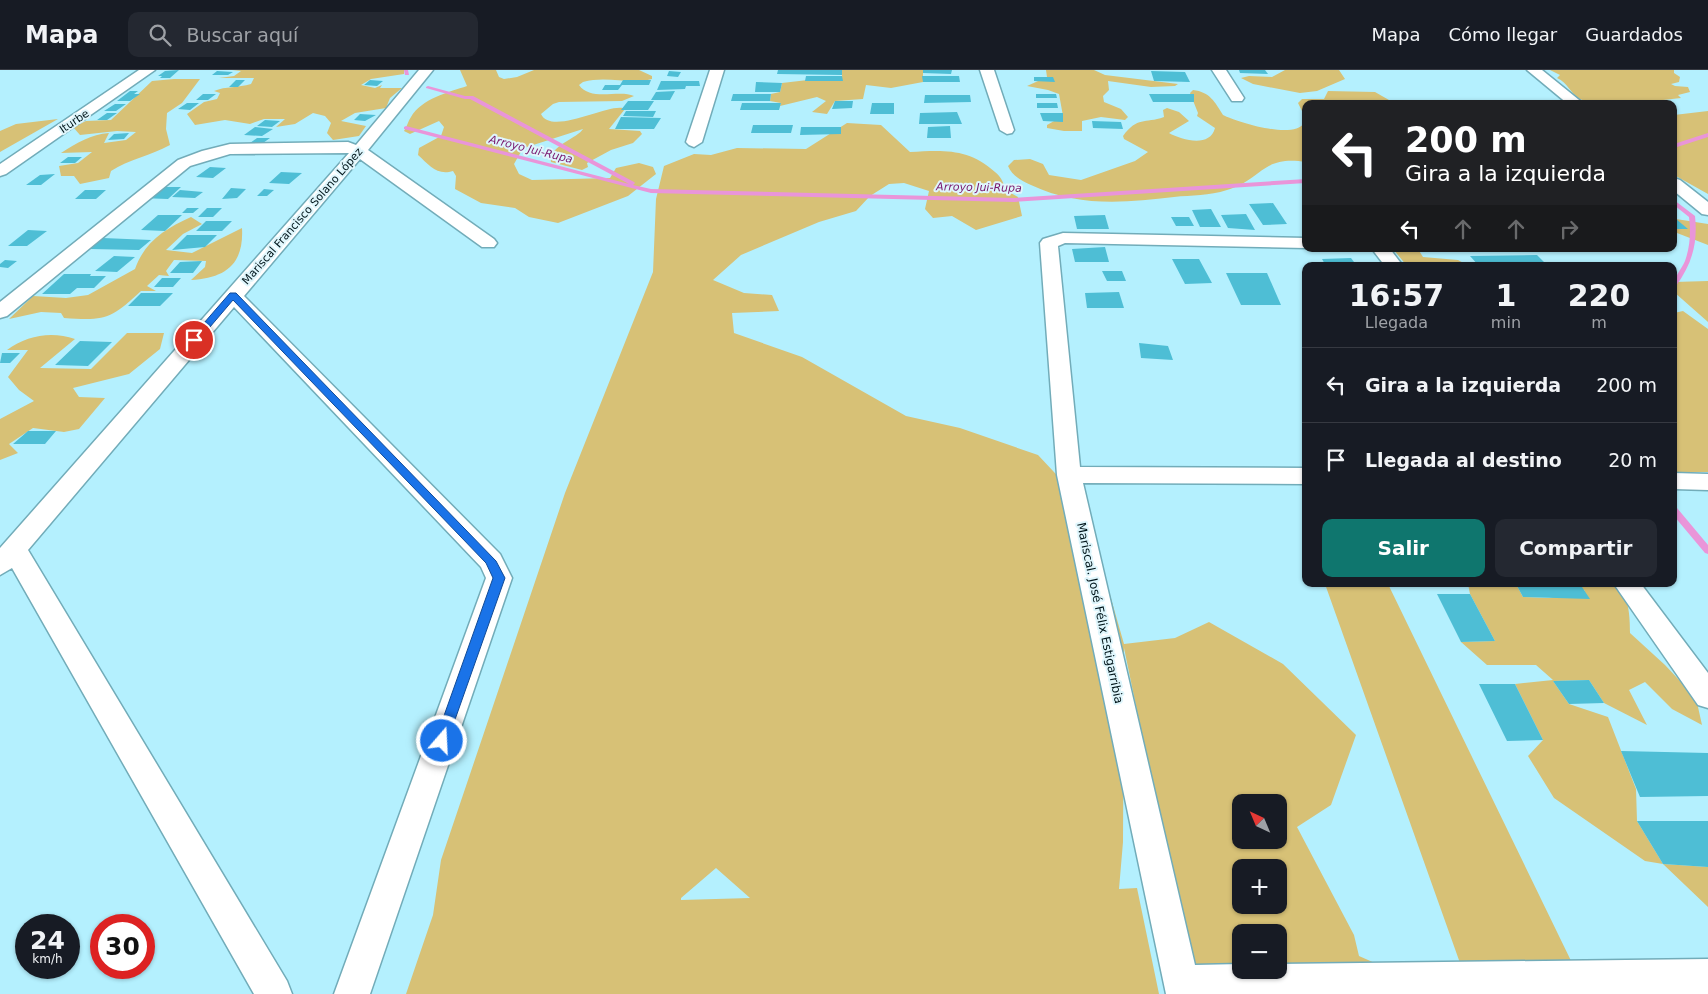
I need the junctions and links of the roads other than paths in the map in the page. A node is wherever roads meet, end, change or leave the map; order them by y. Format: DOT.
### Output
graph roads {
  1 [pos="148,70"];
  2 [pos="426,70"];
  3 [pos="716,70"];
  4 [pos="987,70"];
  5 [pos="1218,70"];
  6 [pos="1534,70"];
  7 [pos="1237,98"];
  8 [pos="1571,100"];
  9 [pos="1007,130"];
  10 [pos="694,142"];
  11 [pos="359,151"];
  12 [pos="0,171"];
  13 [pos="1677,185"];
  14 [pos="1708,210"];
  15 [pos="1302,242"];
  16 [pos="488,243"];
  17 [pos="1383,252"];
  18 [pos="1391,262"];
  19 [pos="233,295"];
  20 [pos="0,312"];
  21 [pos="1069,475"];
  22 [pos="1302,476"];
  23 [pos="1677,481"];
  24 [pos="1708,482"];
  25 [pos="7,557"];
  26 [pos="1629,587"];
  27 [pos="1708,696"];
  28 [pos="1708,977"];
  29 [pos="1182,988"];
  30 [pos="274,994"];
  31 [pos="352,994"];
  1 -- 12 [label="street, Iturbe"];
  2 -- 11 [label="street, Mariscal Francisco Solano López"];
  3 -- 10 [label="street"];
  4 -- 9 [label="street"];
  5 -- 7 [label="street"];
  6 -- 8 [label="street"];
  11 -- 16 [label="street"];
  11 -- 19 [label="street, Mariscal Francisco Solano López"];
  11 -- 20 [label="street"];
  13 -- 14 [label="street"];
  15 -- 21 [label="street, Mariscal. José Félix Estigarribia"];
  17 -- 18 [label="street"];
  19 -- 25 [label="street, Mariscal Francisco Solano López"];
  19 -- 31 [label="street"];
  21 -- 22 [label="street"];
  21 -- 29 [label="street, Mariscal. José Félix Estigarribia"];
  23 -- 24 [label="street"];
  25 -- 30 [label="street"];
  26 -- 27 [label="street"];
  28 -- 29 [label="street"];
}
